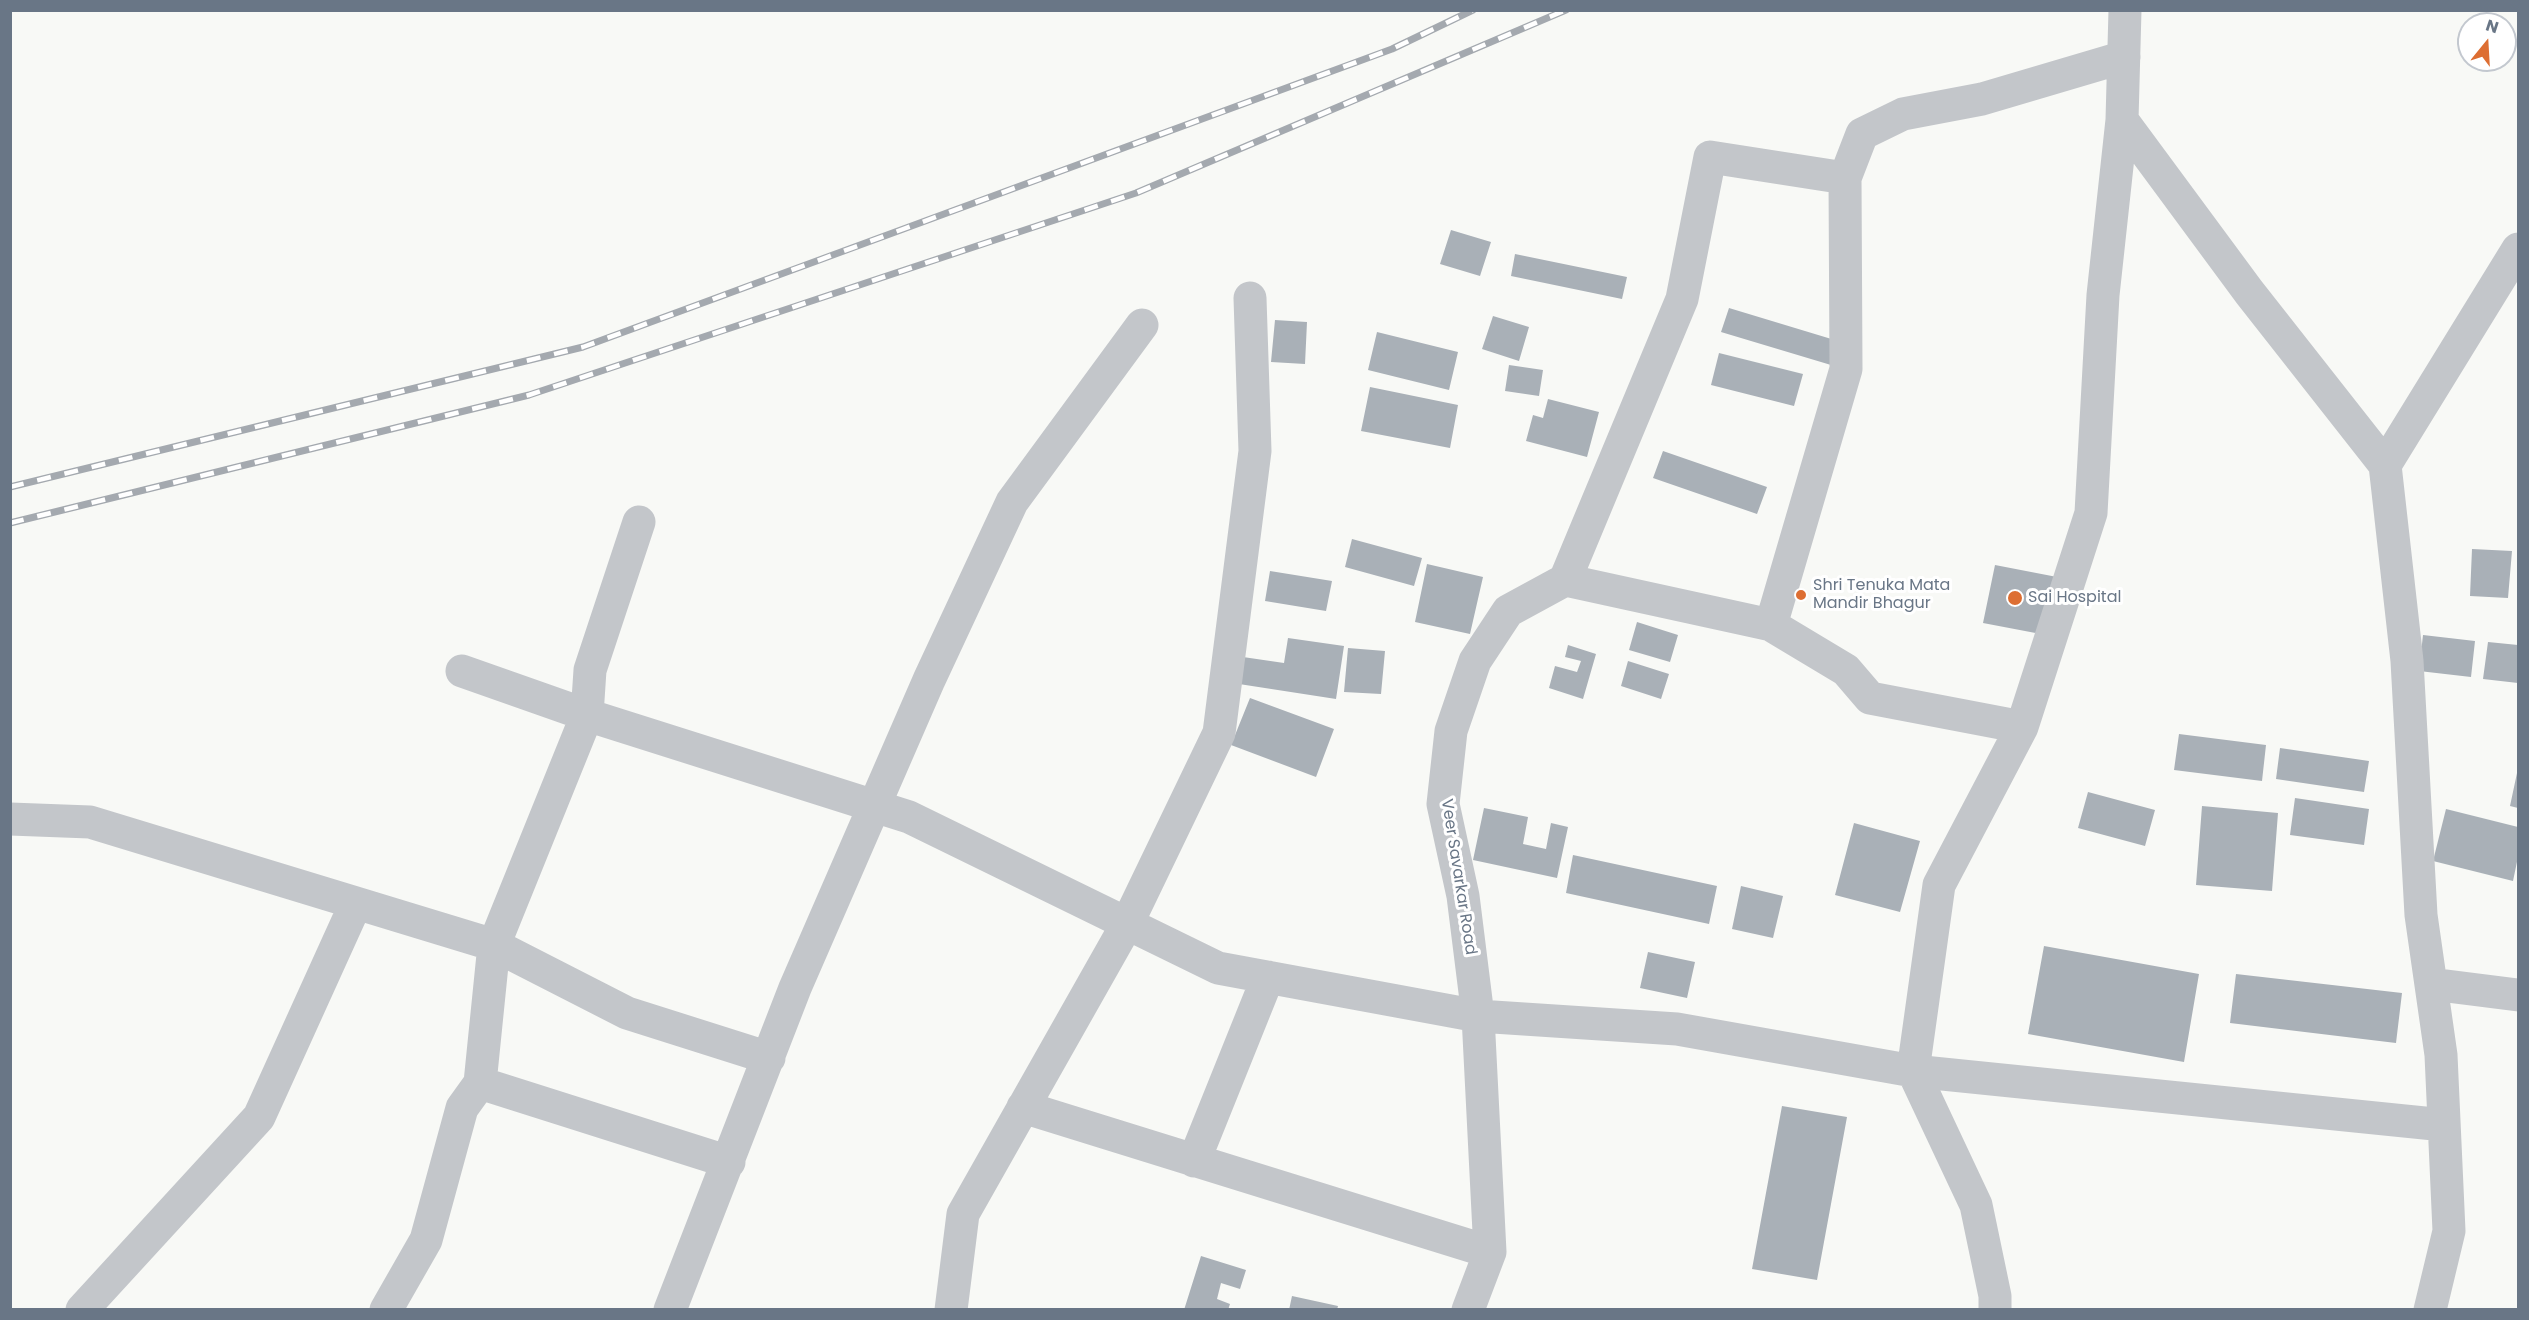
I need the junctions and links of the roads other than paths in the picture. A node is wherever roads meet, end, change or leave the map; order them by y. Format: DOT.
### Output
graph roads {
  1 [pos="2125,10"];
  2 [pos="2124,57"];
  3 [pos="2122,120"];
  4 [pos="1845,178"];
  5 [pos="2518,249"];
  6 [pos="1250,298"];
  7 [pos="1142,325"];
  8 [pos="2385,465"];
  9 [pos="639,522"];
  10 [pos="1565,580"];
  11 [pos="1771,625"];
  12 [pos="462,671"];
  13 [pos="587,716"];
  14 [pos="2022,727"];
  15 [pos="875,806"];
  16 [pos="10,819"];
  17 [pos="356,903"];
  18 [pos="1127,924"];
  19 [pos="494,945"];
  20 [pos="1268,977"];
  21 [pos="2431,984"];
  22 [pos="2518,995"];
  23 [pos="1478,1016"];
  24 [pos="769,1058"];
  25 [pos="1913,1071"];
  26 [pos="480,1083"];
  27 [pos="1023,1107"];
  28 [pos="2444,1125"];
  29 [pos="1194,1161"];
  30 [pos="729,1162"];
  31 [pos="1490,1252"];
  32 [pos="82,1310"];
  33 [pos="386,1310"];
  34 [pos="670,1310"];
  35 [pos="951,1310"];
  36 [pos="1468,1310"];
  37 [pos="1995,1310"];
  38 [pos="2430,1310"];
  1 -- 2 [label="street"];
  2 -- 3 [label="street"];
  2 -- 4 [label="street"];
  3 -- 8 [label="street"];
  3 -- 14 [label="street"];
  4 -- 10 [label="street"];
  4 -- 11 [label="street"];
  5 -- 8 [label="street"];
  6 -- 18 [label="street"];
  7 -- 15 [label="street"];
  8 -- 21 [label="street"];
  9 -- 13 [label="street"];
  10 -- 11 [label="street"];
  10 -- 23 [label="street, Veer Savarkar Road"];
  11 -- 14 [label="street"];
  12 -- 13 [label="street"];
  13 -- 15 [label="street"];
  13 -- 19 [label="street"];
  14 -- 25 [label="street"];
  15 -- 18 [label="street"];
  15 -- 24 [label="street"];
  16 -- 17 [label="street"];
  17 -- 19 [label="street"];
  17 -- 32 [label="street"];
  18 -- 20 [label="street"];
  18 -- 27 [label="street"];
  19 -- 24 [label="street"];
  19 -- 26 [label="street"];
  20 -- 23 [label="street"];
  20 -- 29 [label="street"];
  21 -- 22 [label="street"];
  21 -- 28 [label="street"];
  23 -- 25 [label="street"];
  23 -- 31 [label="street, Veer Savarkar Road"];
  24 -- 30 [label="street"];
  25 -- 28 [label="street"];
  25 -- 37 [label="street"];
  26 -- 30 [label="street"];
  26 -- 33 [label="street"];
  27 -- 29 [label="street"];
  27 -- 35 [label="street"];
  28 -- 38 [label="street"];
  29 -- 31 [label="street"];
  30 -- 34 [label="street"];
  31 -- 36 [label="street, Veer Savarkar Road"];
}
